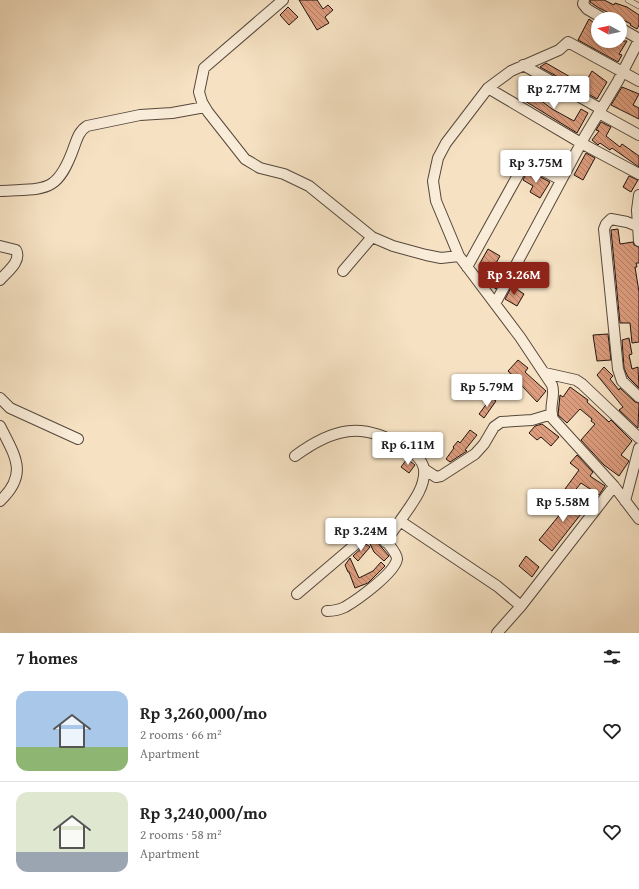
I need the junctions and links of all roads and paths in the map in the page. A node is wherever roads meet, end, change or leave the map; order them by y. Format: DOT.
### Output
graph roads {
  1 [pos="283,0"];
  2 [pos="584,0"];
  3 [pos="628,0"];
  4 [pos="639,6"];
  5 [pos="592,12"];
  6 [pos="627,32"];
  7 [pos="639,40"];
  8 [pos="523,64"];
  9 [pos="622,73"];
  10 [pos="639,82"];
  11 [pos="488,88"];
  12 [pos="205,107"];
  13 [pos="600,111"];
  14 [pos="639,135"];
  15 [pos="581,143"];
  16 [pos="639,174"];
  17 [pos="561,180"];
  18 [pos="0,191"];
  19 [pos="639,195"];
  20 [pos="638,226"];
  21 [pos="372,237"];
  22 [pos="639,241"];
  23 [pos="0,246"];
  24 [pos="459,256"];
  25 [pos="467,267"];
  26 [pos="344,271"];
  27 [pos="0,280"];
  28 [pos="495,304"];
  29 [pos="545,373"];
  30 [pos="639,397"];
  31 [pos="0,398"];
  32 [pos="552,414"];
  33 [pos="0,426"];
  34 [pos="639,438"];
  35 [pos="78,439"];
  36 [pos="639,448"];
  37 [pos="296,456"];
  38 [pos="424,469"];
  39 [pos="614,486"];
  40 [pos="625,500"];
  41 [pos="0,501"];
  42 [pos="639,519"];
  43 [pos="400,521"];
  44 [pos="385,542"];
  45 [pos="297,594"];
  46 [pos="521,606"];
  47 [pos="327,611"];
  48 [pos="497,633"];
  1 -- 12 [label="street"];
  2 -- 5 [label="street"];
  3 -- 4 [label="lane"];
  6 -- 7 [label="street"];
  7 -- 9 [label="street"];
  8 -- 9 [label="street"];
  8 -- 11 [label="street"];
  8 -- 13 [label="street"];
  9 -- 10 [label="street"];
  9 -- 13 [label="street"];
  11 -- 15 [label="street"];
  11 -- 24 [label="street"];
  12 -- 18 [label="street"];
  12 -- 21 [label="street"];
  13 -- 14 [label="street"];
  13 -- 15 [label="street"];
  15 -- 16 [label="street"];
  15 -- 17 [label="street"];
  17 -- 25 [label="street"];
  17 -- 28 [label="street"];
  19 -- 20 [label="street"];
  20 -- 22 [label="street"];
  20 -- 30 [label="street"];
  21 -- 24 [label="street"];
  21 -- 26 [label="street"];
  23 -- 27 [label="street"];
  24 -- 25 [label="street"];
  25 -- 28 [label="street"];
  28 -- 29 [label="street"];
  29 -- 32 [label="street"];
  29 -- 34 [label="street"];
  31 -- 35 [label="street"];
  32 -- 38 [label="street"];
  32 -- 39 [label="street"];
  33 -- 41 [label="street"];
  36 -- 40 [label="street"];
  37 -- 38 [label="street"];
  38 -- 43 [label="street"];
  39 -- 40 [label="street"];
  39 -- 46 [label="street"];
  40 -- 42 [label="street"];
  43 -- 44 [label="street"];
  43 -- 46 [label="street"];
  44 -- 45 [label="street"];
  44 -- 47 [label="street"];
  46 -- 48 [label="street"];
}
